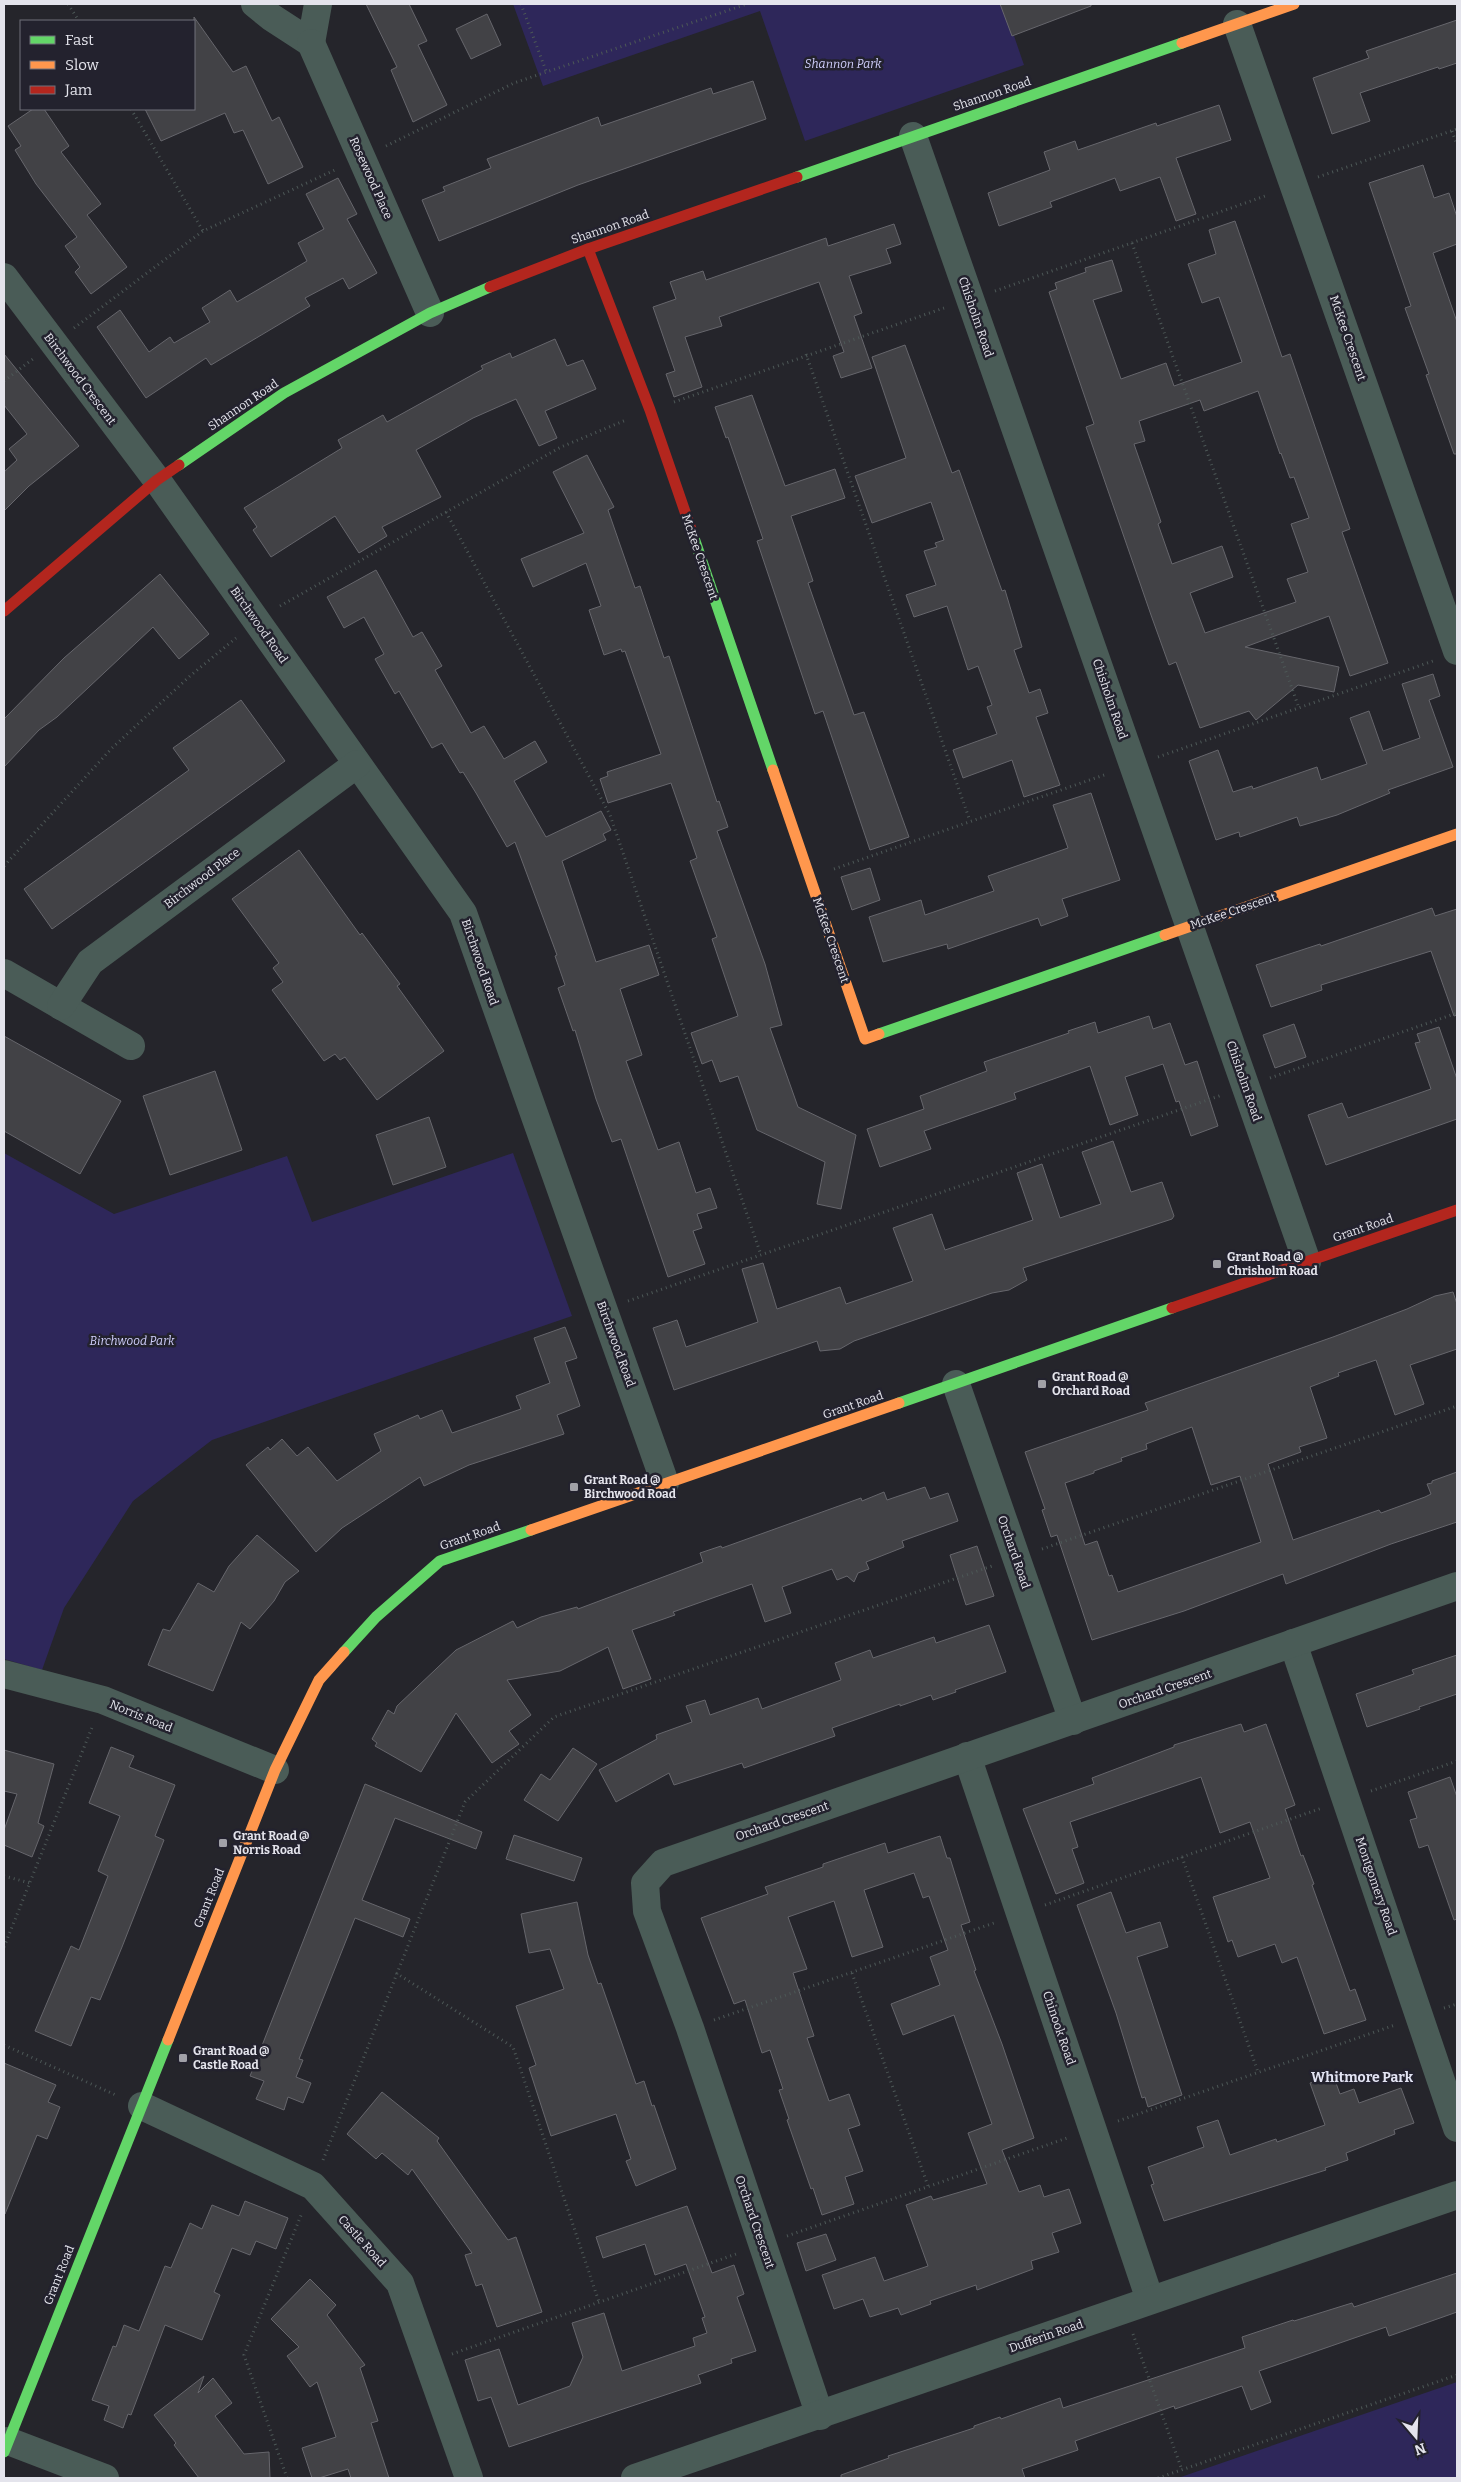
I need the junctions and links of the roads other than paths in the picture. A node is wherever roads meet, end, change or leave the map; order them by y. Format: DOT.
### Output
graph roads {
  1 [pos="255,4"];
  2 [pos="318,4"];
  3 [pos="1294,4"];
  4 [pos="1237,24"];
  5 [pos="311,43"];
  6 [pos="913,136"];
  7 [pos="588,249"];
  8 [pos="4,277"];
  9 [pos="430,313"];
  10 [pos="157,480"];
  11 [pos="4,611"];
  12 [pos="1457,651"];
  13 [pos="357,764"];
  14 [pos="1457,834"];
  15 [pos="1189,926"];
  16 [pos="4,973"];
  17 [pos="61,1006"];
  18 [pos="131,1046"];
  19 [pos="1457,1210"];
  20 [pos="1307,1262"];
  21 [pos="956,1384"];
  22 [pos="665,1484"];
  23 [pos="1457,1586"];
  24 [pos="1293,1643"];
  25 [pos="4,1674"];
  26 [pos="1074,1721"];
  27 [pos="967,1756"];
  28 [pos="275,1770"];
  29 [pos="142,2106"];
  30 [pos="1457,2128"];
  31 [pos="1457,2195"];
  32 [pos="1150,2300"];
  33 [pos="820,2416"];
  34 [pos="6,2446"];
  35 [pos="105,2478"];
  36 [pos="469,2478"];
  37 [pos="635,2478"];
  1 -- 5 [label="street"];
  2 -- 5 [label="street"];
  3 -- 4 [label="street, Shannon Road"];
  4 -- 6 [label="street, Shannon Road"];
  4 -- 12 [label="street, McKee Crescent"];
  5 -- 9 [label="street, Rosewood Place"];
  6 -- 7 [label="street, Shannon Road"];
  6 -- 15 [label="street, Chisholm Road"];
  7 -- 9 [label="street, Shannon Road"];
  7 -- 15 [label="street, McKee Crescent"];
  8 -- 10 [label="street, Birchwood Crescent"];
  9 -- 10 [label="street, Shannon Road"];
  10 -- 11 [label="street, Shannon Road"];
  10 -- 13 [label="street, Birchwood Road"];
  13 -- 17 [label="street, Birchwood Place"];
  13 -- 22 [label="street, Birchwood Road"];
  14 -- 15 [label="street, McKee Crescent"];
  15 -- 20 [label="street, Chisholm Road"];
  16 -- 17 [label="street"];
  17 -- 18 [label="street"];
  19 -- 20 [label="street, Grant Road"];
  20 -- 21 [label="street, Grant Road"];
  21 -- 22 [label="street, Grant Road"];
  21 -- 26 [label="street, Orchard Road"];
  22 -- 28 [label="street, Grant Road"];
  23 -- 24 [label="street, Orchard Crescent"];
  24 -- 26 [label="street, Orchard Crescent"];
  24 -- 30 [label="street, Montgomery Road"];
  25 -- 28 [label="street, Norris Road"];
  26 -- 27 [label="street, Orchard Crescent"];
  27 -- 32 [label="street, Chinook Road"];
  27 -- 33 [label="street, Orchard Crescent"];
  28 -- 29 [label="street, Grant Road"];
  29 -- 34 [label="street, Grant Road"];
  29 -- 36 [label="street, Castle Road"];
  31 -- 32 [label="street, Dufferin Road"];
  32 -- 33 [label="street, Dufferin Road"];
  33 -- 37 [label="street, Dufferin Road"];
  34 -- 35 [label="street"];
}
